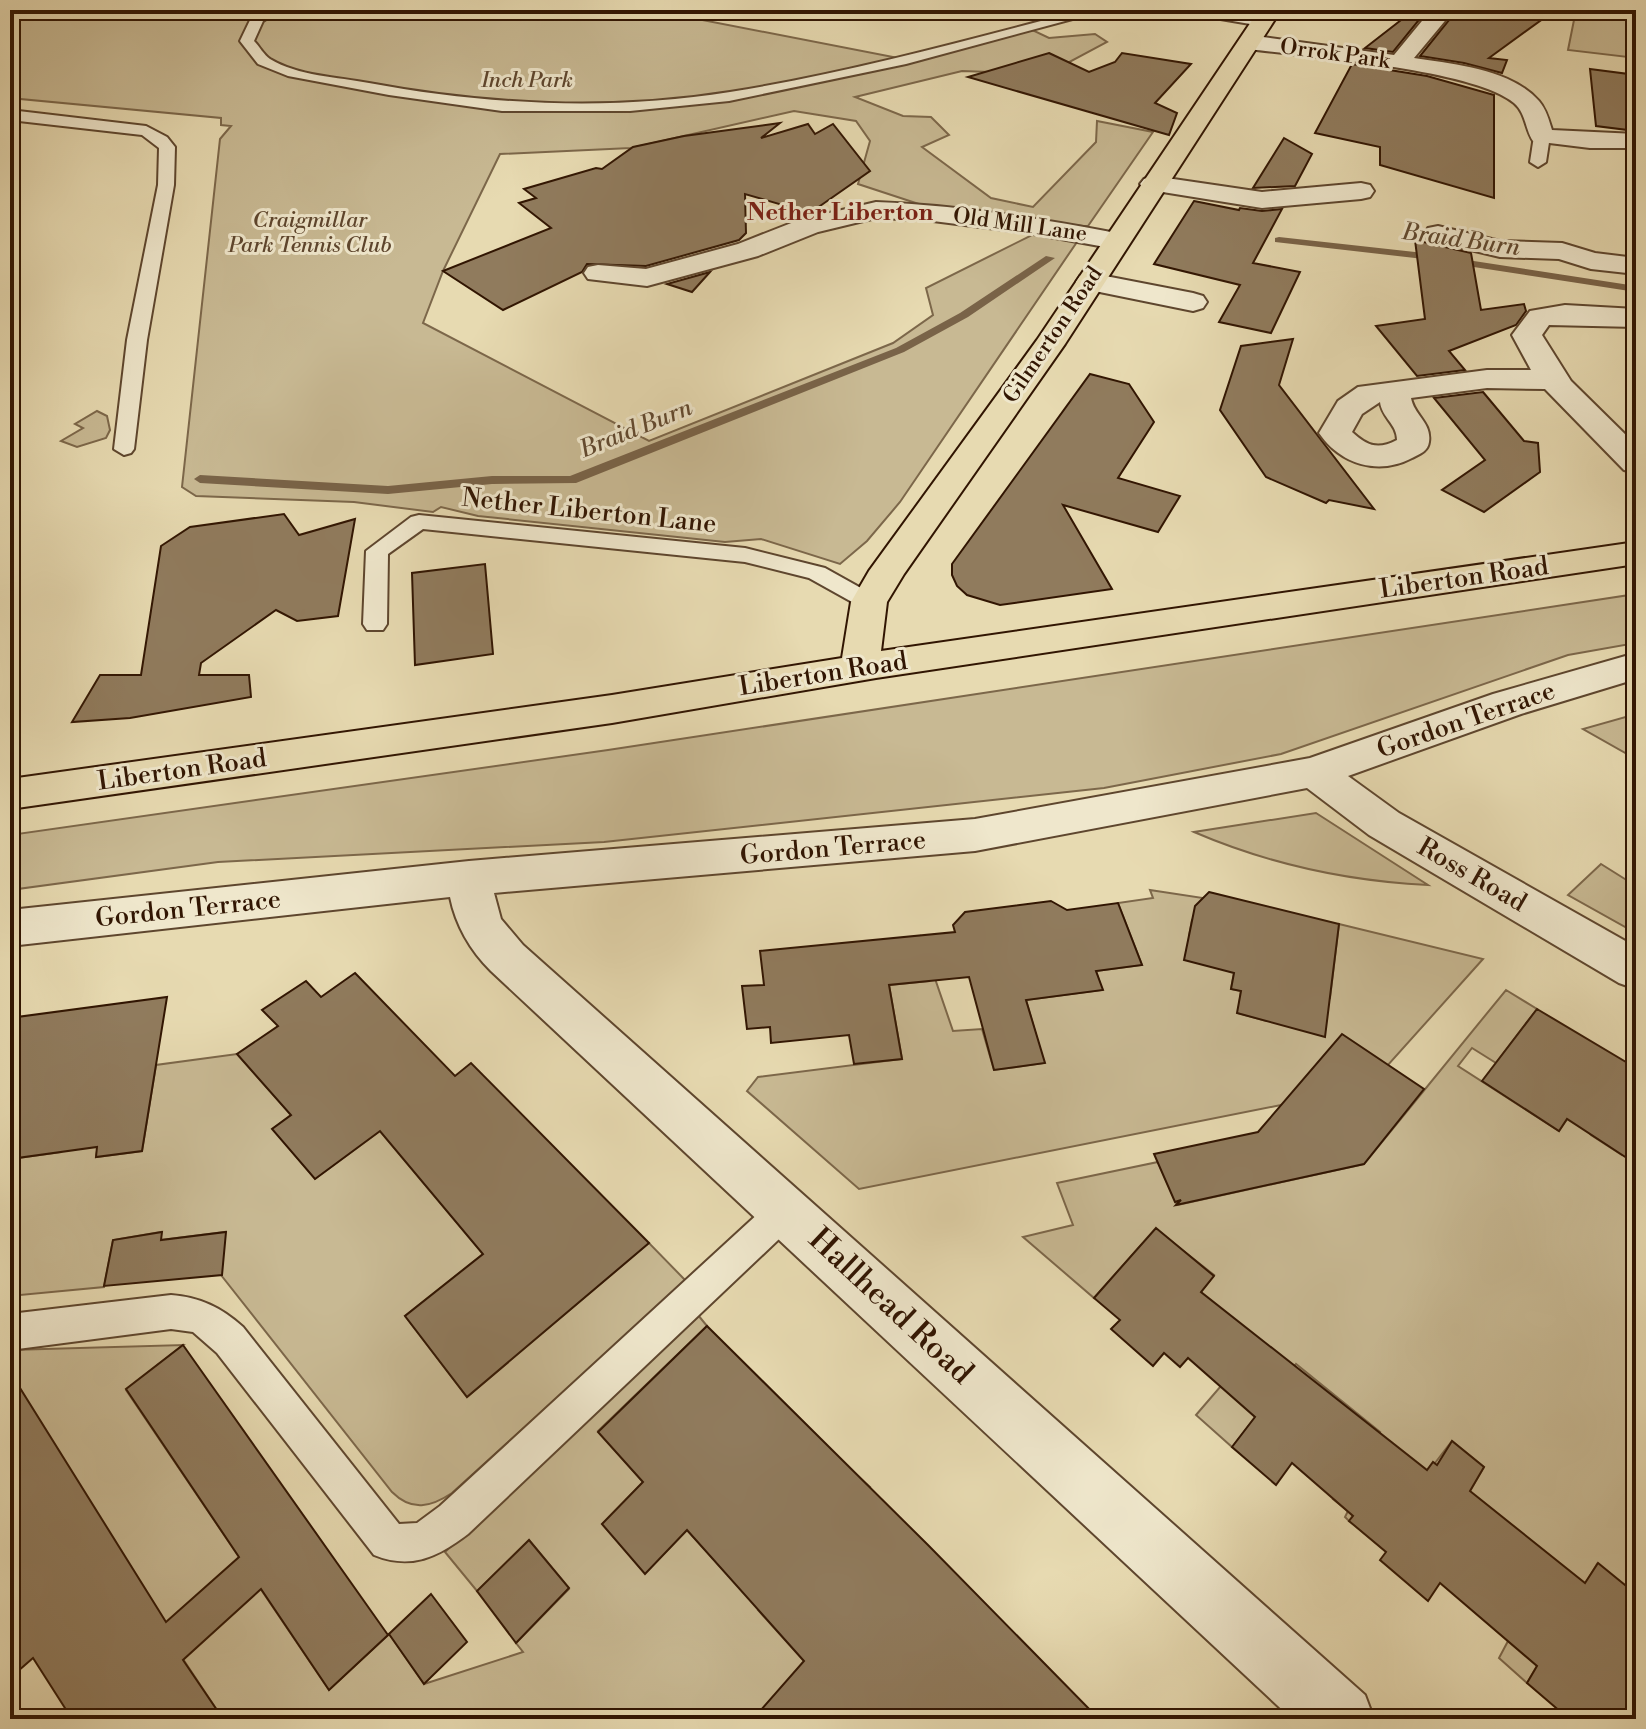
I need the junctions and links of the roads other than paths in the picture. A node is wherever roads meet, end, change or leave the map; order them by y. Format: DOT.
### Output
graph roads {
  1 [pos="273,10"];
  2 [pos="1038,10"];
  3 [pos="1099,10"];
  4 [pos="1191,10"];
  5 [pos="1443,10"];
  6 [pos="1058,20"];
  7 [pos="1260,25"];
  8 [pos="1400,63"];
  9 [pos="10,115"];
  10 [pos="1542,136"];
  11 [pos="1636,141"];
  12 [pos="1538,162"];
  13 [pos="1153,184"];
  14 [pos="1361,191"];
  15 [pos="1438,234"];
  16 [pos="1116,241"];
  17 [pos="1636,266"];
  18 [pos="598,273"];
  19 [pos="1090,282"];
  20 [pos="1193,302"];
  21 [pos="1636,318"];
  22 [pos="1552,380"];
  23 [pos="1394,391"];
  24 [pos="124,449"];
  25 [pos="1636,463"];
  26 [pos="1636,553"];
  27 [pos="869,602"];
  28 [pos="375,624"];
  29 [pos="1636,666"];
  30 [pos="860,667"];
  31 [pos="1314,772"];
  32 [pos="10,794"];
  33 [pos="469,878"];
  34 [pos="10,928"];
  35 [pos="1636,970"];
  36 [pos="786,1210"];
  37 [pos="10,1332"];
  38 [pos="1341,1719"];
  1 -- 6 [label="lane"];
  2 -- 6 [label="lane"];
  3 -- 6 [label="lane"];
  4 -- 7 [label="lane"];
  5 -- 8 [label="street, Orrok Park"];
  7 -- 8 [label="street, Orrok Park"];
  7 -- 13 [label="main road, Gilmerton Road"];
  8 -- 10 [label="street"];
  9 -- 24 [label="lane"];
  10 -- 11 [label="street"];
  10 -- 12 [label="lane"];
  13 -- 14 [label="street"];
  13 -- 16 [label="main road, Gilmerton Road"];
  15 -- 17 [label="street"];
  16 -- 18 [label="street, Old Mill Lane"];
  16 -- 19 [label="main road, Gilmerton Road"];
  19 -- 20 [label="street"];
  19 -- 27 [label="main road, Gilmerton Road"];
  21 -- 22 [label="street"];
  22 -- 23 [label="street"];
  22 -- 25 [label="street"];
  26 -- 30 [label="main road, Liberton Road"];
  27 -- 28 [label="lane, Nether Liberton Lane"];
  27 -- 30 [label="main road, Gilmerton Road"];
  29 -- 31 [label="street, Gordon Terrace"];
  30 -- 32 [label="main road, Liberton Road"];
  31 -- 33 [label="street, Gordon Terrace"];
  31 -- 35 [label="street, Ross Road"];
  33 -- 34 [label="street, Gordon Terrace"];
  33 -- 36 [label="street, Hallhead Road"];
  36 -- 37 [label="lane"];
  36 -- 38 [label="street, Hallhead Road"];
}
